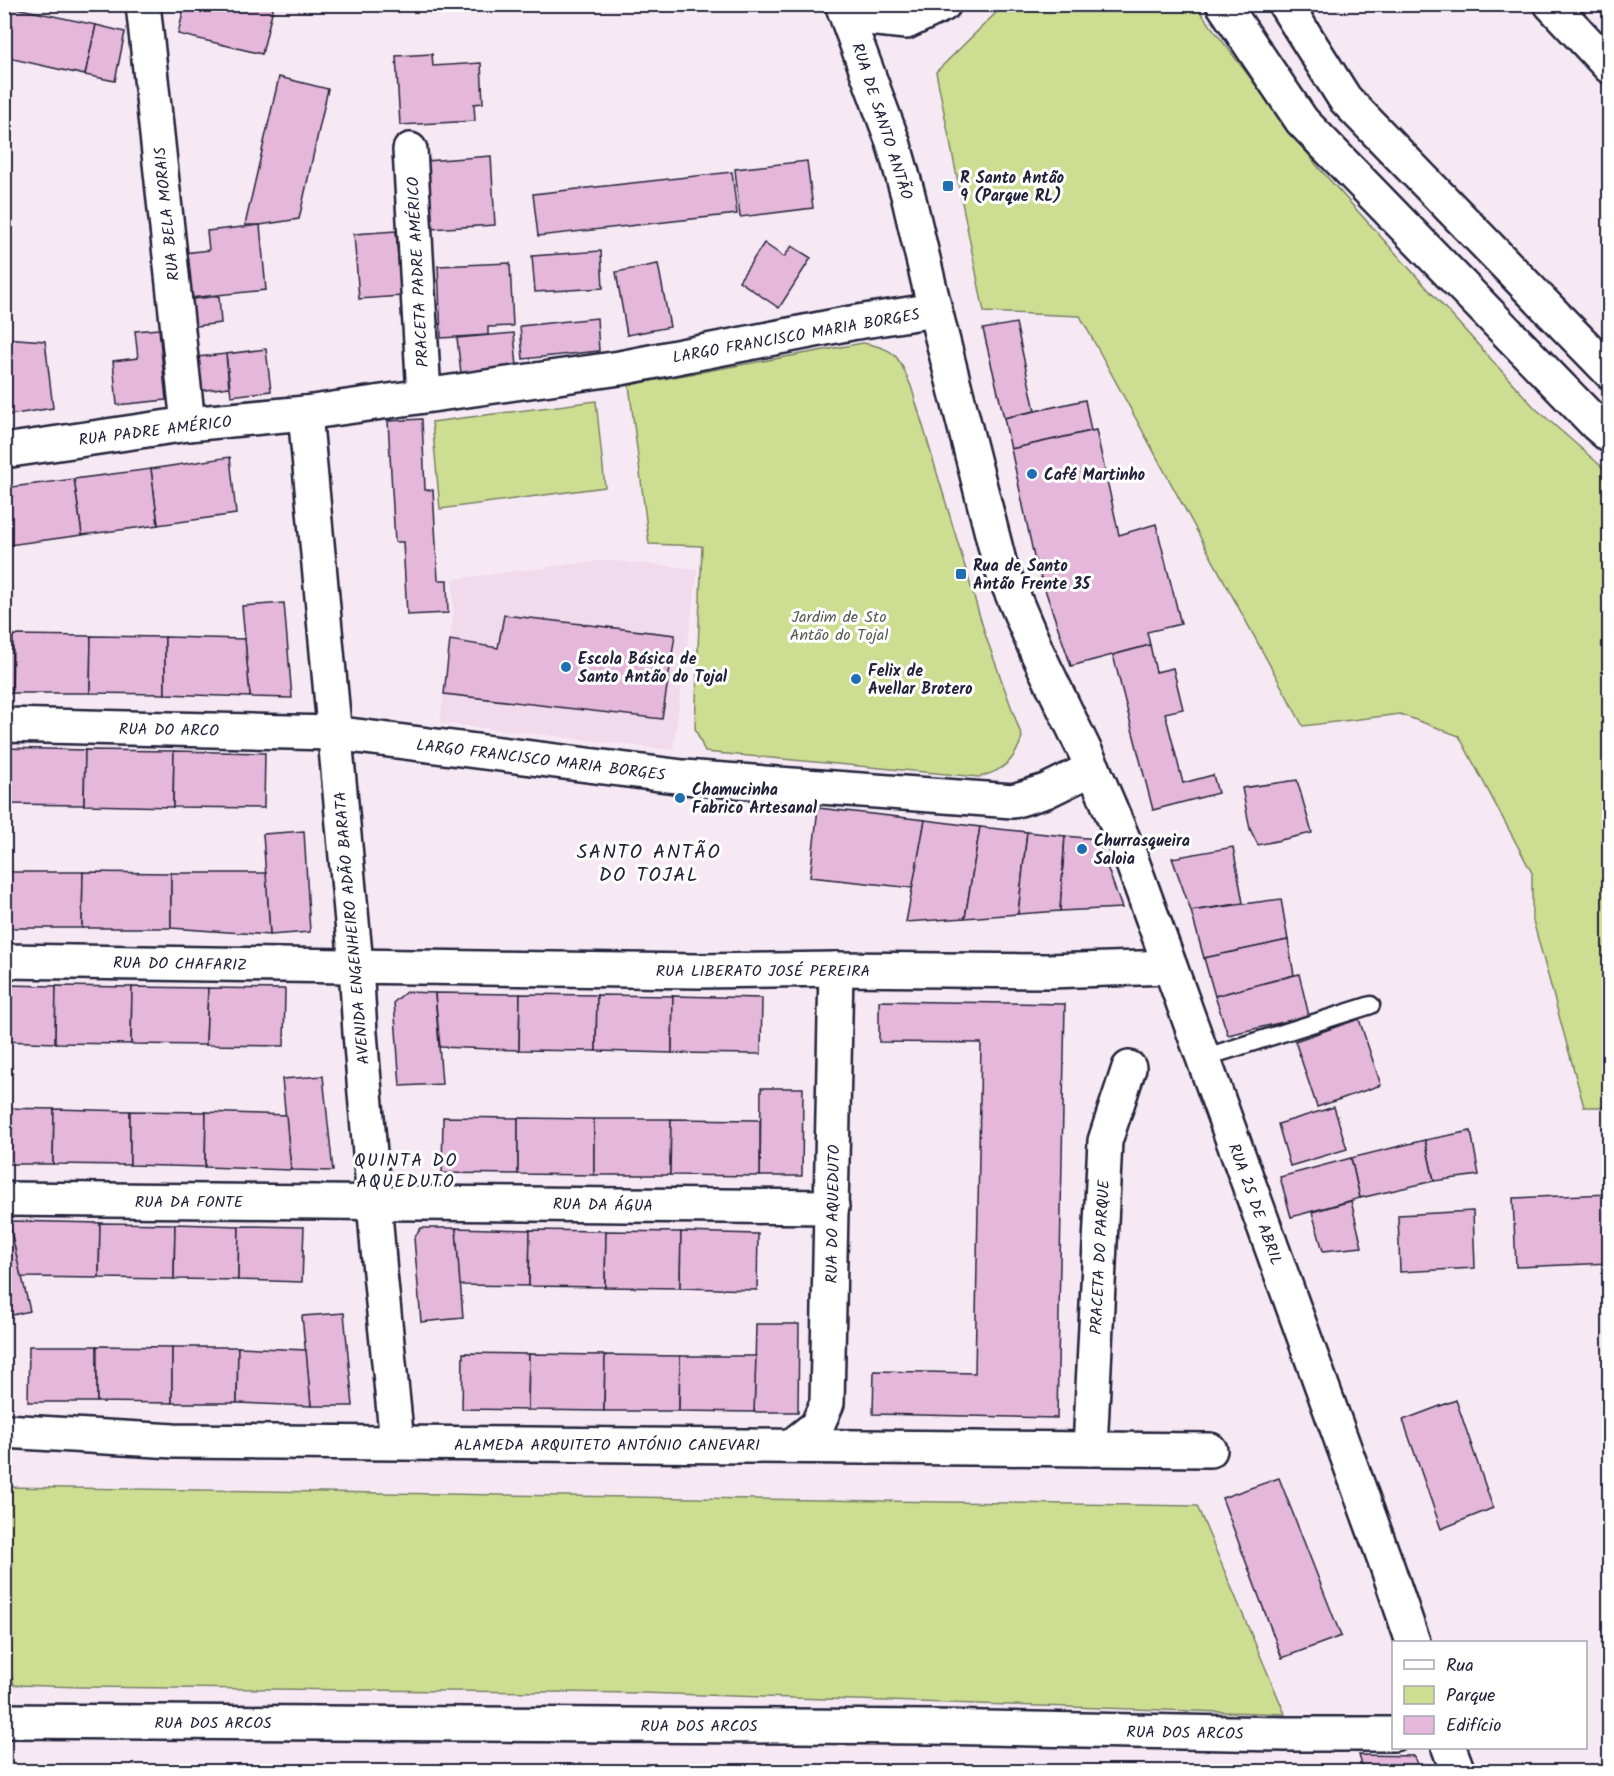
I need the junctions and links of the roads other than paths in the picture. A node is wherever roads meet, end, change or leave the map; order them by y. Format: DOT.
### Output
graph roads {
  1 [pos="143,4"];
  2 [pos="944,4"];
  3 [pos="1223,4"];
  4 [pos="1285,4"];
  5 [pos="1551,4"];
  6 [pos="845,10"];
  7 [pos="1610,67"];
  8 [pos="410,150"];
  9 [pos="935,310"];
  10 [pos="1610,372"];
  11 [pos="424,395"];
  12 [pos="305,413"];
  13 [pos="188,424"];
  14 [pos="1610,436"];
  15 [pos="4,451"];
  16 [pos="4,725"];
  17 [pos="333,733"];
  18 [pos="1093,768"];
  19 [pos="4,961"];
  20 [pos="357,965"];
  21 [pos="1170,967"];
  22 [pos="836,969"];
  23 [pos="1371,1005"];
  24 [pos="1203,1058"];
  25 [pos="1129,1068"];
  26 [pos="4,1200"];
  27 [pos="374,1202"];
  28 [pos="832,1207"];
  29 [pos="4,1431"];
  30 [pos="397,1442"];
  31 [pos="793,1445"];
  32 [pos="1090,1449"];
  33 [pos="1210,1450"];
  34 [pos="1413,1641"];
  35 [pos="4,1721"];
  36 [pos="1392,1734"];
  37 [pos="1449,1749"];
  38 [pos="1458,1772"];
  1 -- 13 [label="main road, RUA BELA MORAIS"];
  2 -- 6 [label="main road"];
  3 -- 14 [label="main road"];
  4 -- 10 [label="main road"];
  5 -- 7 [label="main road"];
  6 -- 9 [label="main road, RUA DE SANTO ANTÃO"];
  8 -- 11 [label="main road, PRACETA PADRE AMÉRICO"];
  9 -- 11 [label="main road, LARGO FRANCISCO MARIA BORGES"];
  9 -- 18 [label="main road, LARGO FRANCISCO MARIA BORGES"];
  11 -- 12 [label="main road, LARGO FRANCISCO MARIA BORGES"];
  12 -- 13 [label="main road, RUA PADRE AMÉRICO"];
  12 -- 17 [label="main road, AVENIDA ENGENHEIRO ADÃO BARATA"];
  13 -- 15 [label="main road, RUA PADRE AMÉRICO"];
  16 -- 17 [label="main road, RUA DO ARCO"];
  17 -- 18 [label="main road, LARGO FRANCISCO MARIA BORGES"];
  17 -- 20 [label="main road, AVENIDA ENGENHEIRO ADÃO BARATA"];
  18 -- 21 [label="main road, RUA 25 DE ABRIL"];
  19 -- 20 [label="main road, RUA DO CHAFARIZ"];
  20 -- 22 [label="main road, RUA LIBERATO JOSÉ PEREIRA"];
  20 -- 27 [label="main road, AVENIDA ENGENHEIRO ADÃO BARATA"];
  21 -- 22 [label="main road, RUA LIBERATO JOSÉ PEREIRA"];
  21 -- 24 [label="main road, RUA 25 DE ABRIL"];
  22 -- 28 [label="main road, RUA DO AQUEDUTO"];
  23 -- 24 [label="lane"];
  24 -- 34 [label="main road, RUA 25 DE ABRIL"];
  25 -- 32 [label="main road, PRACETA DO PARQUE"];
  26 -- 27 [label="main road, RUA DA FONTE"];
  27 -- 28 [label="main road, RUA DA ÁGUA"];
  27 -- 30 [label="main road, AVENIDA ENGENHEIRO ADÃO BARATA"];
  28 -- 31 [label="main road, RUA DO AQUEDUTO"];
  29 -- 30 [label="main road, ALAMEDA ARQUITETO ANTÓNIO CANEVARI"];
  30 -- 31 [label="main road, ALAMEDA ARQUITETO ANTÓNIO CANEVARI"];
  31 -- 32 [label="main road, ALAMEDA ARQUITETO ANTÓNIO CANEVARI"];
  32 -- 33 [label="main road, ALAMEDA ARQUITETO ANTÓNIO CANEVARI"];
  35 -- 36 [label="main road, RUA DOS ARCOS"];
  37 -- 38 [label="main road"];
}
